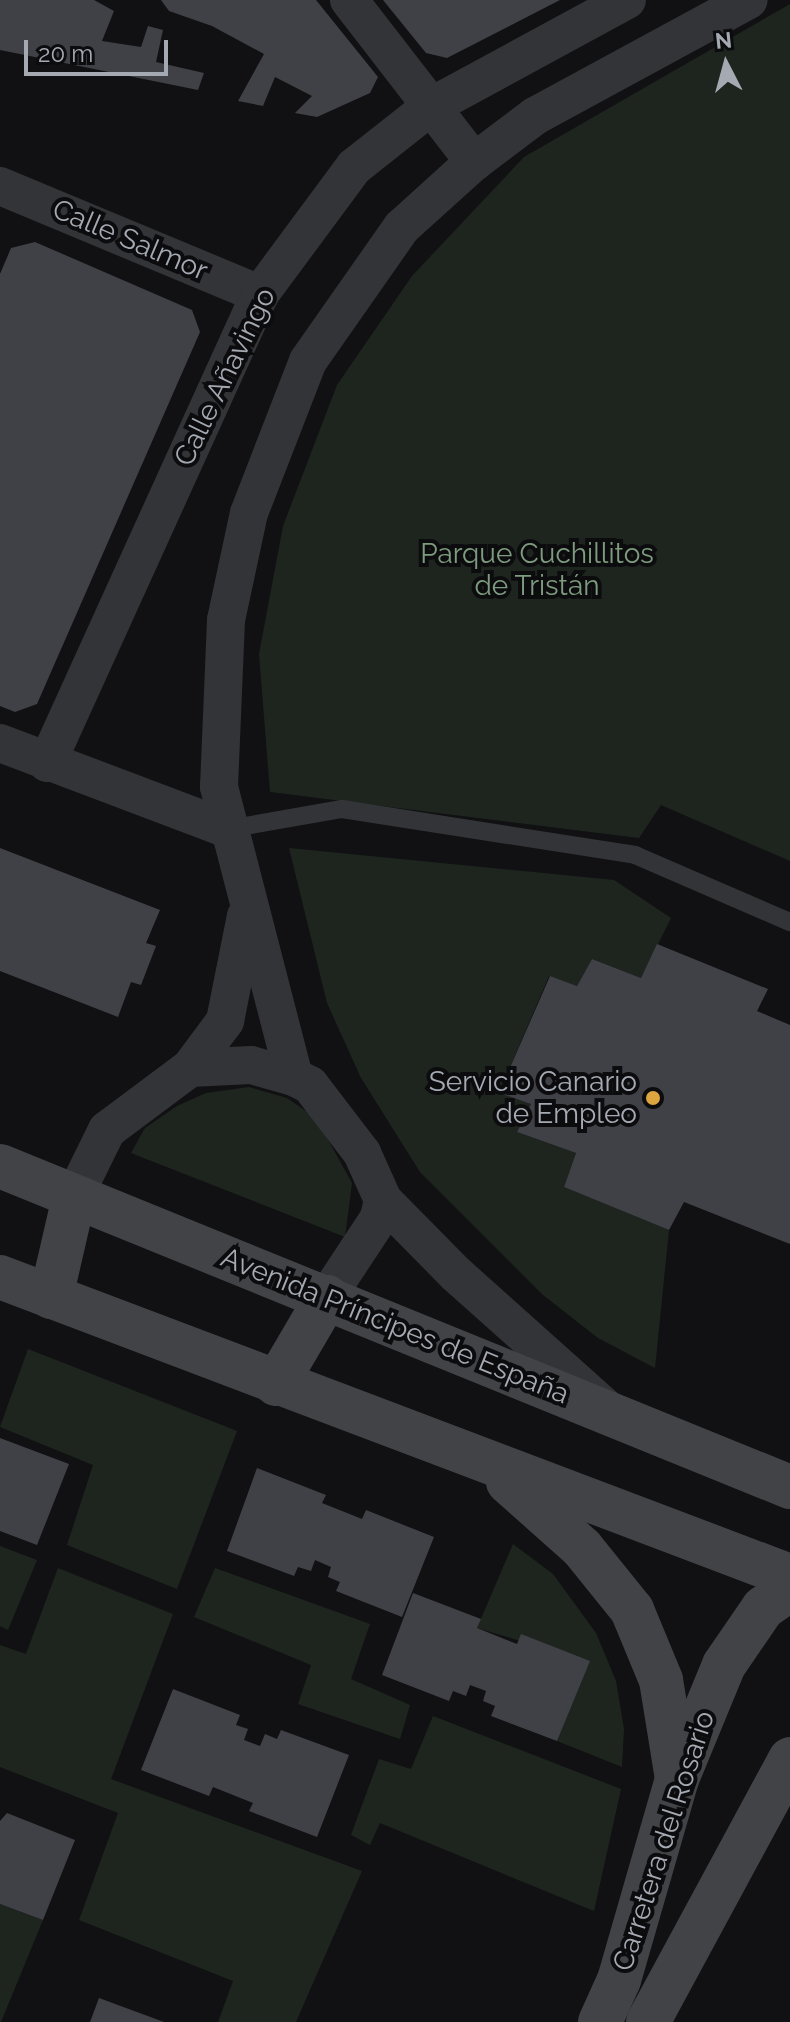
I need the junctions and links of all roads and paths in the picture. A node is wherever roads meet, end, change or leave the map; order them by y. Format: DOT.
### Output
graph roads {
  1 [pos="349,0"];
  2 [pos="627,0"];
  3 [pos="749,0"];
  4 [pos="430,107"];
  5 [pos="474,162"];
  6 [pos="0,186"];
  7 [pos="260,294"];
  8 [pos="0,743"];
  9 [pos="47,763"];
  10 [pos="228,829"];
  11 [pos="247,909"];
  12 [pos="790,922"];
  13 [pos="190,1068"];
  14 [pos="294,1077"];
  15 [pos="0,1166"];
  16 [pos="74,1197"];
  17 [pos="383,1200"];
  18 [pos="0,1277"];
  19 [pos="51,1297"];
  20 [pos="327,1297"];
  21 [pos="276,1384"];
  22 [pos="613,1414"];
  23 [pos="488,1465"];
  24 [pos="785,1489"];
  25 [pos="790,1576"];
  26 [pos="790,1589"];
  27 [pos="790,1759"];
  28 [pos="677,1779"];
  29 [pos="790,1804"];
  30 [pos="750,1832"];
  31 [pos="600,2022"];
  32 [pos="648,2022"];
  1 -- 4 [label="street"];
  2 -- 4 [label="street, Calle Añavingo"];
  3 -- 5 [label="street"];
  4 -- 5 [label="street"];
  4 -- 7 [label="street, Calle Añavingo"];
  5 -- 10 [label="street"];
  6 -- 7 [label="street, Calle Salmor"];
  7 -- 9 [label="street, Calle Añavingo"];
  8 -- 9 [label="street"];
  9 -- 10 [label="street"];
  10 -- 11 [label="street"];
  10 -- 12 [label="lane"];
  11 -- 13 [label="street"];
  11 -- 14 [label="street"];
  13 -- 14 [label="street"];
  13 -- 16 [label="street"];
  14 -- 17 [label="street"];
  15 -- 16 [label="main road, Avenida Príncipes de España"];
  16 -- 19 [label="main road"];
  16 -- 20 [label="main road, Avenida Príncipes de España"];
  17 -- 20 [label="street"];
  17 -- 22 [label="street"];
  18 -- 19 [label="main road"];
  19 -- 21 [label="main road"];
  20 -- 21 [label="main road"];
  20 -- 22 [label="main road, Avenida Príncipes de España"];
  21 -- 23 [label="main road"];
  22 -- 24 [label="main road, Avenida Príncipes de España"];
  23 -- 25 [label="main road"];
  23 -- 28 [label="main road"];
  26 -- 28 [label="main road, Carretera del Rosario"];
  27 -- 30 [label="main road"];
  28 -- 31 [label="main road, Carretera del Rosario"];
  29 -- 30 [label="main road, Carretera del Rosario"];
  30 -- 32 [label="main road, Carretera del Rosario"];
}
